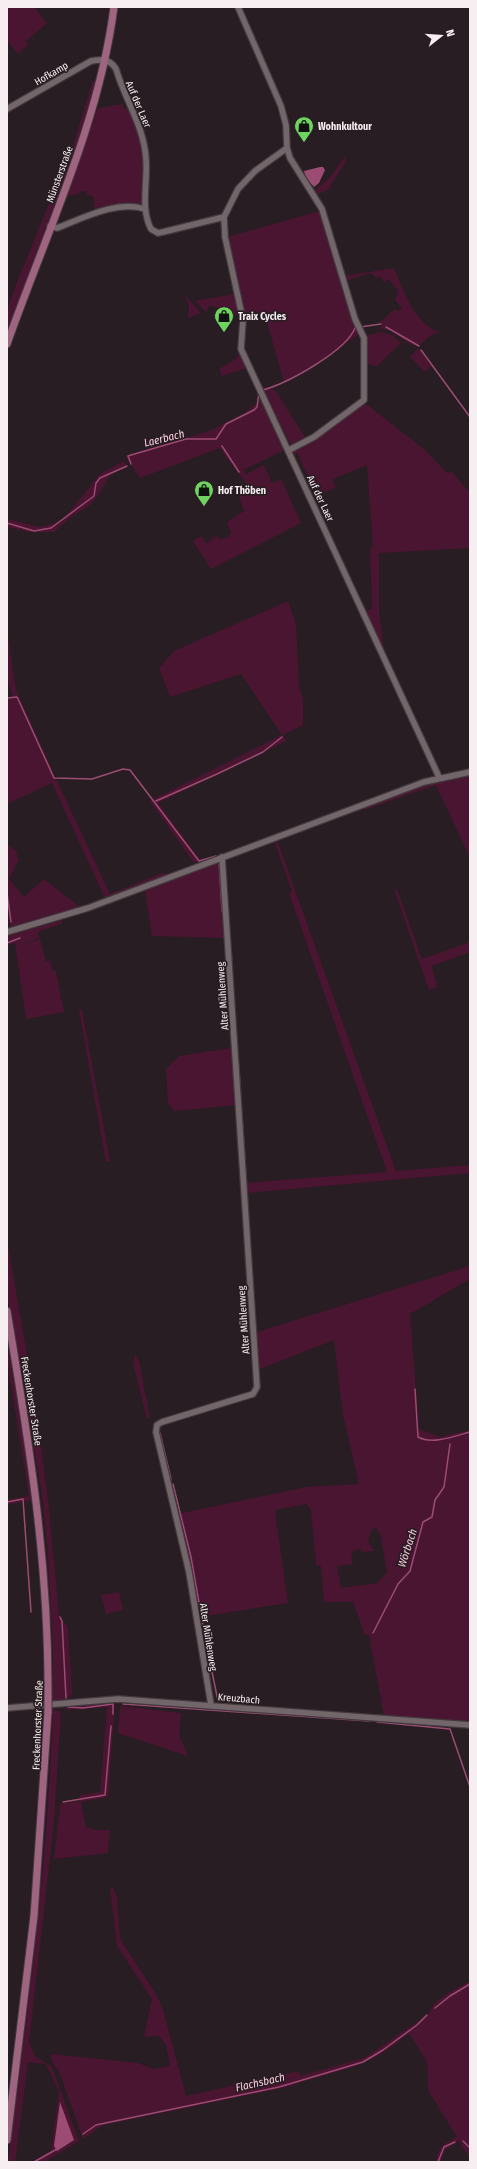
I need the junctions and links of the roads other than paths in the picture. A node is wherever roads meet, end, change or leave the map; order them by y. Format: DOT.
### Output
graph roads {
  1 [pos="114,7"];
  2 [pos="238,7"];
  3 [pos="106,60"];
  4 [pos="7,109"];
  5 [pos="287,148"];
  6 [pos="145,209"];
  7 [pos="224,216"];
  8 [pos="50,226"];
  9 [pos="7,344"];
  10 [pos="289,450"];
  11 [pos="470,772"];
  12 [pos="439,777"];
  13 [pos="222,857"];
  14 [pos="7,932"];
  15 [pos="7,1311"];
  16 [pos="211,1705"];
  17 [pos="7,1708"];
  18 [pos="470,1725"];
  19 [pos="7,2140"];
  1 -- 3 [label="main road, Münsterstraße"];
  2 -- 5 [label="street"];
  3 -- 4 [label="street, Hofkamp"];
  3 -- 6 [label="street, Auf der Laer"];
  3 -- 8 [label="main road, Münsterstraße"];
  5 -- 7 [label="street"];
  5 -- 10 [label="street"];
  6 -- 7 [label="street, Auf der Laer"];
  6 -- 8 [label="street"];
  7 -- 10 [label="street, Auf der Laer"];
  8 -- 9 [label="main road, Münsterstraße"];
  10 -- 12 [label="street, Auf der Laer"];
  11 -- 12 [label="street"];
  12 -- 13 [label="street"];
  13 -- 14 [label="street"];
  13 -- 16 [label="street, Alter Mühlenweg"];
  15 -- 19 [label="main road, Freckenhorster Straße, bridge"];
  16 -- 17 [label="street, Kreuzbach"];
  16 -- 18 [label="street, Kreuzbach"];
}
